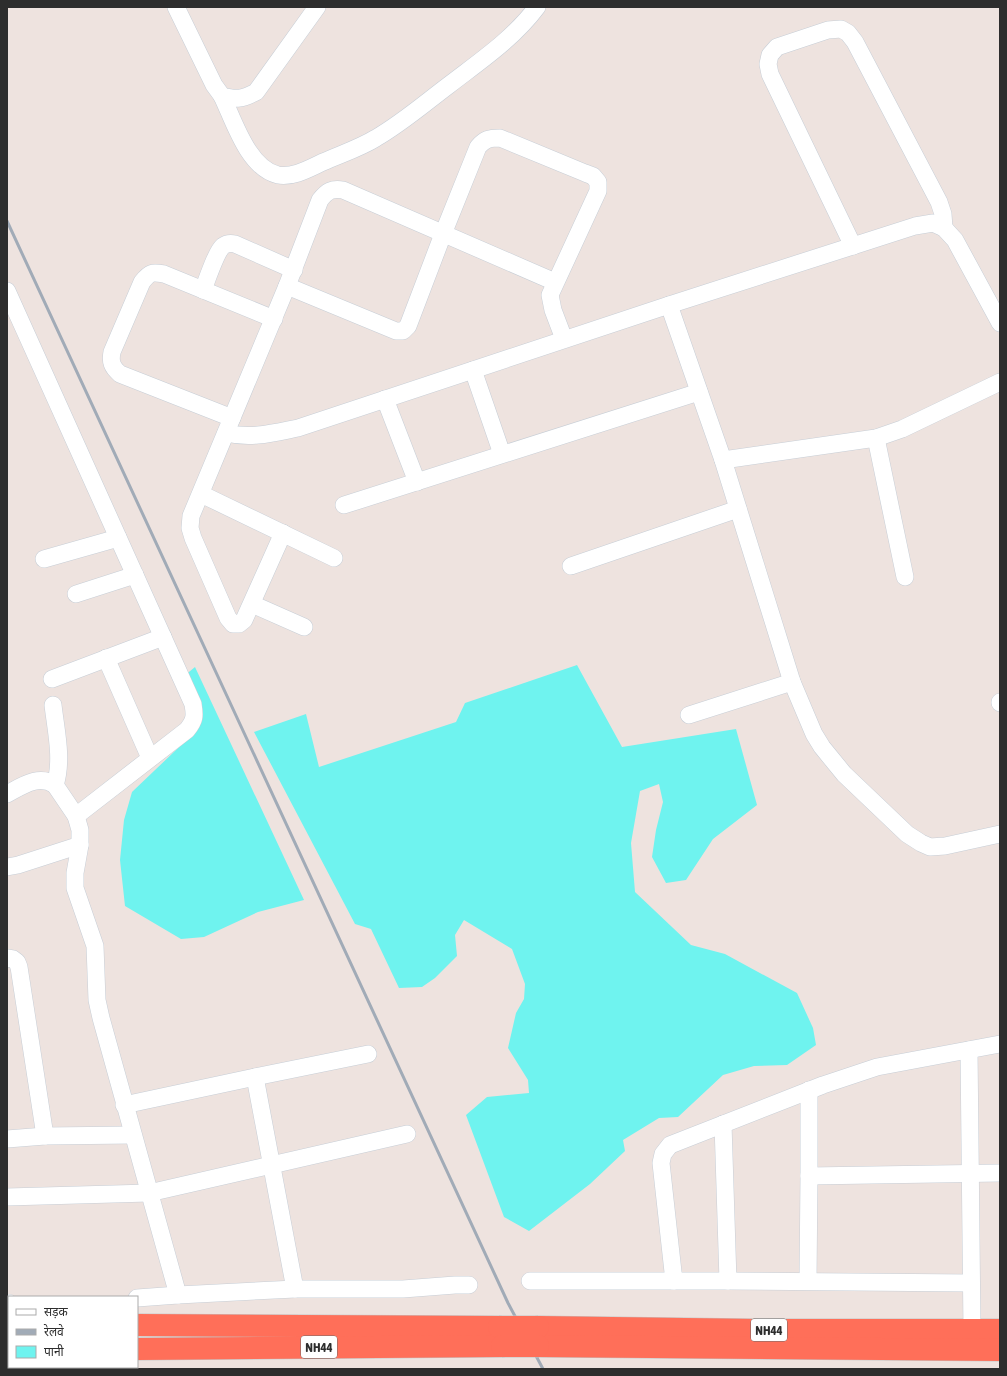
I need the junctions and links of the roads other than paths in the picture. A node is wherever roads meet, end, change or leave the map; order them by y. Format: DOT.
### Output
graph roads {
  1 [pos="176,7"];
  2 [pos="317,7"];
  3 [pos="537,7"];
  4 [pos="222,96"];
  5 [pos="944,228"];
  6 [pos="443,234"];
  7 [pos="853,246"];
  8 [pos="294,270"];
  9 [pos="555,282"];
  10 [pos="287,286"];
  11 [pos="203,290"];
  12 [pos="7,291"];
  13 [pos="669,305"];
  14 [pos="274,319"];
  15 [pos="1000,323"];
  16 [pos="564,340"];
  17 [pos="473,370"];
  18 [pos="1000,382"];
  19 [pos="699,392"];
  20 [pos="385,399"];
  21 [pos="229,426"];
  22 [pos="876,438"];
  23 [pos="502,454"];
  24 [pos="723,460"];
  25 [pos="417,482"];
  26 [pos="201,494"];
  27 [pos="344,505"];
  28 [pos="738,509"];
  29 [pos="283,534"];
  30 [pos="118,538"];
  31 [pos="334,558"];
  32 [pos="44,559"];
  33 [pos="571,566"];
  34 [pos="135,575"];
  35 [pos="905,577"];
  36 [pos="76,594"];
  37 [pos="252,604"];
  38 [pos="304,627"];
  39 [pos="163,637"];
  40 [pos="106,658"];
  41 [pos="52,679"];
  42 [pos="792,682"];
  43 [pos="53,706"];
  44 [pos="689,715"];
  45 [pos="150,758"];
  46 [pos="55,784"];
  47 [pos="7,794"];
  48 [pos="76,816"];
  49 [pos="1000,834"];
  50 [pos="80,845"];
  51 [pos="7,867"];
  52 [pos="7,958"];
  53 [pos="1000,1044"];
  54 [pos="969,1050"];
  55 [pos="368,1054"];
  56 [pos="255,1077"];
  57 [pos="809,1090"];
  58 [pos="124,1105"];
  59 [pos="724,1124"];
  60 [pos="133,1134"];
  61 [pos="407,1134"];
  62 [pos="45,1136"];
  63 [pos="7,1139"];
  64 [pos="272,1166"];
  65 [pos="970,1173"];
  66 [pos="1000,1173"];
  67 [pos="809,1176"];
  68 [pos="149,1193"];
  69 [pos="7,1197"];
  70 [pos="728,1280"];
  71 [pos="530,1281"];
  72 [pos="674,1281"];
  73 [pos="808,1281"];
  74 [pos="971,1283"];
  75 [pos="469,1285"];
  76 [pos="295,1289"];
  77 [pos="178,1294"];
  78 [pos="138,1298"];
  79 [pos="138,1325"];
  80 [pos="972,1330"];
  81 [pos="1000,1330"];
  82 [pos="500,1336"];
  83 [pos="538,1336"];
  84 [pos="138,1349"];
  85 [pos="1000,1350"];
  1 -- 4 [label="street"];
  2 -- 4 [label="street"];
  3 -- 4 [label="street"];
  5 -- 7 [label="street"];
  5 -- 7 [label="street"];
  5 -- 15 [label="street"];
  6 -- 8 [label="street"];
  6 -- 9 [label="street"];
  6 -- 9 [label="street"];
  6 -- 10 [label="street"];
  7 -- 13 [label="street"];
  8 -- 10 [label="street"];
  8 -- 11 [label="street"];
  9 -- 16 [label="street"];
  10 -- 14 [label="street"];
  11 -- 14 [label="street"];
  11 -- 21 [label="street"];
  12 -- 30 [label="street"];
  13 -- 16 [label="street"];
  13 -- 19 [label="street"];
  14 -- 21 [label="street"];
  16 -- 17 [label="street"];
  17 -- 20 [label="street"];
  17 -- 23 [label="street"];
  18 -- 22 [label="street"];
  19 -- 23 [label="street"];
  19 -- 24 [label="street"];
  20 -- 21 [label="street"];
  20 -- 25 [label="street"];
  21 -- 26 [label="street"];
  22 -- 24 [label="street"];
  22 -- 35 [label="street"];
  23 -- 25 [label="street"];
  24 -- 28 [label="street"];
  25 -- 27 [label="street"];
  26 -- 29 [label="street"];
  26 -- 37 [label="street"];
  28 -- 33 [label="street"];
  28 -- 42 [label="street"];
  29 -- 31 [label="street"];
  29 -- 37 [label="street"];
  30 -- 32 [label="street"];
  30 -- 34 [label="street"];
  34 -- 36 [label="street"];
  34 -- 39 [label="street"];
  37 -- 38 [label="street"];
  39 -- 40 [label="street"];
  39 -- 45 [label="street"];
  40 -- 41 [label="street"];
  40 -- 45 [label="street"];
  42 -- 44 [label="street"];
  42 -- 49 [label="street"];
  43 -- 46 [label="street"];
  45 -- 48 [label="street"];
  46 -- 47 [label="street"];
  46 -- 48 [label="street"];
  48 -- 50 [label="street"];
  50 -- 51 [label="street"];
  50 -- 58 [label="street"];
  52 -- 62 [label="street"];
  53 -- 54 [label="street"];
  54 -- 57 [label="street"];
  54 -- 65 [label="street"];
  55 -- 56 [label="street"];
  56 -- 58 [label="street"];
  56 -- 64 [label="street"];
  57 -- 59 [label="street"];
  57 -- 67 [label="street"];
  58 -- 60 [label="street"];
  59 -- 70 [label="street"];
  59 -- 72 [label="street"];
  60 -- 62 [label="street"];
  60 -- 68 [label="street"];
  61 -- 64 [label="street"];
  62 -- 63 [label="street"];
  64 -- 68 [label="street"];
  64 -- 76 [label="street"];
  65 -- 66 [label="street"];
  65 -- 67 [label="street"];
  65 -- 74 [label="street"];
  67 -- 73 [label="street"];
  68 -- 69 [label="street"];
  68 -- 77 [label="street"];
  70 -- 72 [label="street"];
  70 -- 73 [label="street"];
  71 -- 72 [label="street"];
  73 -- 74 [label="street"];
  74 -- 80 [label="street"];
  75 -- 76 [label="street"];
  76 -- 77 [label="street"];
  77 -- 78 [label="street"];
  79 -- 82 [label="highway, NH44"];
  80 -- 81 [label="highway, NH44"];
  80 -- 83 [label="highway, NH44"];
  82 -- 83 [label="highway, NH44, bridge"];
  82 -- 84 [label="highway, NH44"];
  83 -- 85 [label="highway, NH44"];
}
